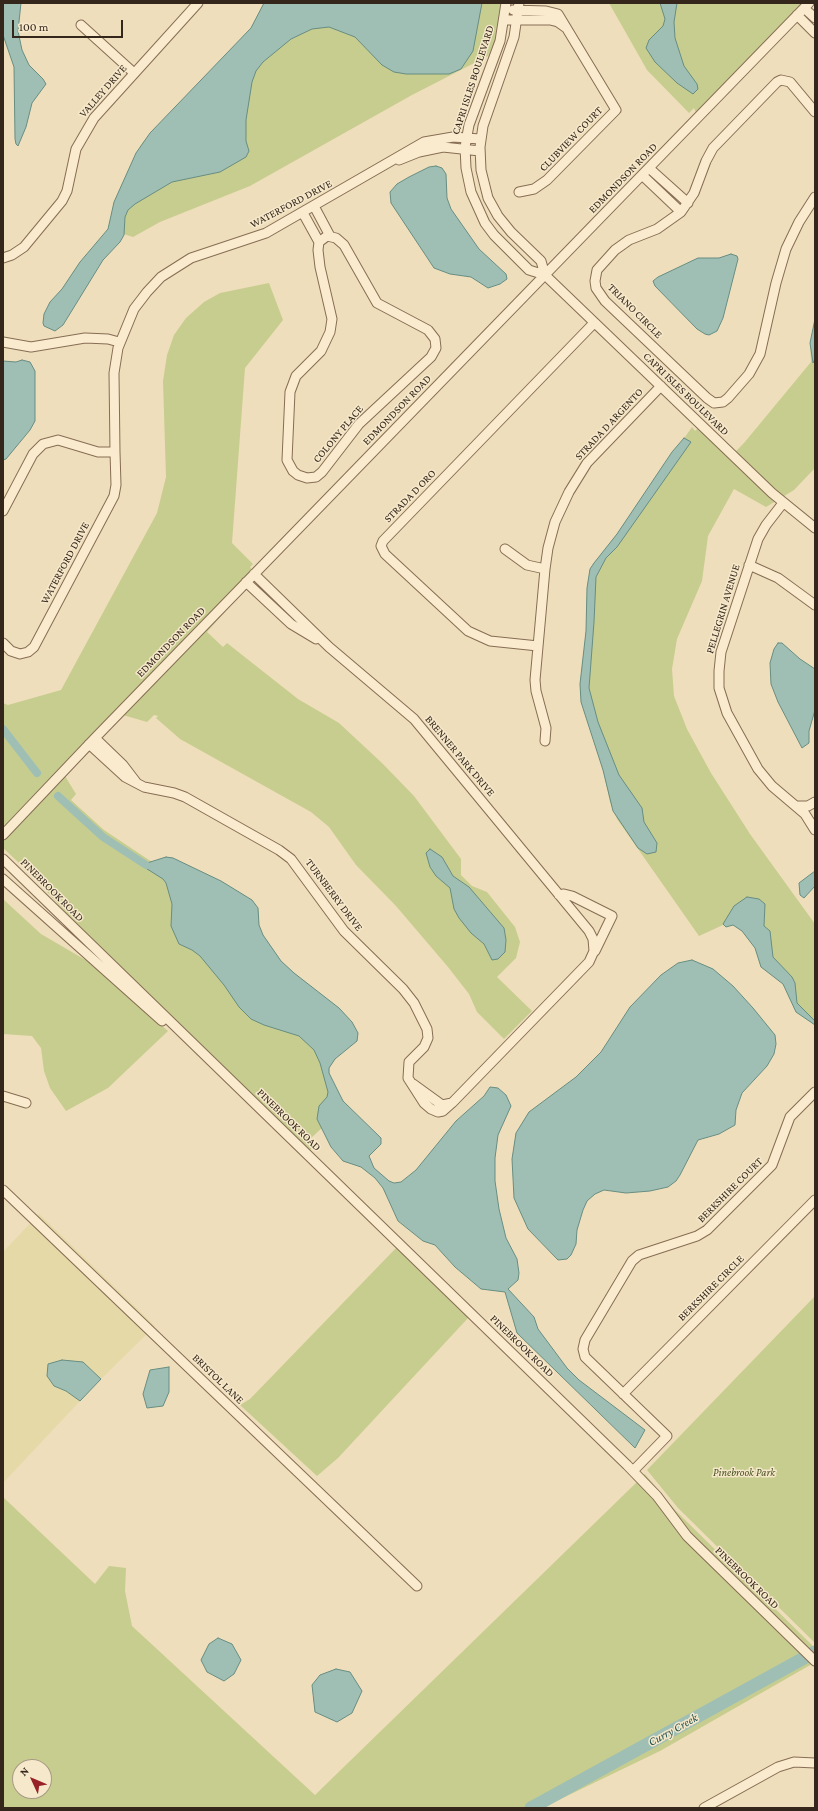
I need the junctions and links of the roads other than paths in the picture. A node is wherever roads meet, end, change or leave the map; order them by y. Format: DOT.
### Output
graph roads {
  1 [pos="198,3"];
  2 [pos="807,5"];
  3 [pos="506,7"];
  4 [pos="519,7"];
  5 [pos="797,15"];
  6 [pos="815,18"];
  7 [pos="504,20"];
  8 [pos="518,20"];
  9 [pos="82,25"];
  10 [pos="566,27"];
  11 [pos="815,33"];
  12 [pos="134,73"];
  13 [pos="815,112"];
  14 [pos="466,137"];
  15 [pos="480,139"];
  16 [pos="465,149"];
  17 [pos="480,151"];
  18 [pos="383,166"];
  19 [pos="649,168"];
  20 [pos="642,175"];
  21 [pos="519,192"];
  22 [pos="815,197"];
  23 [pos="688,203"];
  24 [pos="314,206"];
  25 [pos="303,212"];
  26 [pos="681,212"];
  27 [pos="505,225"];
  28 [pos="493,234"];
  29 [pos="330,236"];
  30 [pos="319,242"];
  31 [pos="3,258"];
  32 [pos="545,275"];
  33 [pos="594,323"];
  34 [pos="3,342"];
  35 [pos="119,342"];
  36 [pos="661,386"];
  37 [pos="115,452"];
  38 [pos="783,503"];
  39 [pos="3,511"];
  40 [pos="815,528"];
  41 [pos="505,549"];
  42 [pos="750,565"];
  43 [pos="545,569"];
  44 [pos="254,574"];
  45 [pos="246,582"];
  46 [pos="815,605"];
  47 [pos="3,643"];
  48 [pos="538,646"];
  49 [pos="329,647"];
  50 [pos="92,741"];
  51 [pos="545,741"];
  52 [pos="815,802"];
  53 [pos="796,806"];
  54 [pos="815,830"];
  55 [pos="3,835"];
  56 [pos="3,859"];
  57 [pos="3,879"];
  58 [pos="559,895"];
  59 [pos="593,954"];
  60 [pos="204,1054"];
  61 [pos="815,1092"];
  62 [pos="3,1096"];
  63 [pos="26,1104"];
  64 [pos="3,1190"];
  65 [pos="815,1200"];
  66 [pos="623,1394"];
  67 [pos="633,1471"];
  68 [pos="417,1586"];
  69 [pos="815,1662"];
  70 [pos="815,1763"];
  71 [pos="704,1808"];
  1 -- 12 [label="street, VALLEY DRIVE"];
  2 -- 5 [label="street, EDMONDSON ROAD"];
  2 -- 6 [label="street"];
  3 -- 4 [label="street, CLUBVIEW COURT"];
  3 -- 7 [label="street, CAPRI ISLES BOULEVARD"];
  4 -- 8 [label="street, CAPRI ISLES BOULEVARD"];
  4 -- 10 [label="street, CLUBVIEW COURT"];
  5 -- 11 [label="street"];
  5 -- 19 [label="street, EDMONDSON ROAD"];
  7 -- 8 [label="street"];
  7 -- 14 [label="street, CAPRI ISLES BOULEVARD"];
  8 -- 10 [label="street"];
  8 -- 15 [label="street, CAPRI ISLES BOULEVARD"];
  9 -- 12 [label="street"];
  10 -- 21 [label="street, CLUBVIEW COURT"];
  12 -- 31 [label="street, VALLEY DRIVE"];
  13 -- 23 [label="street, TRIANO CIRCLE"];
  14 -- 15 [label="street, WATERFORD DRIVE"];
  14 -- 16 [label="street, CAPRI ISLES BOULEVARD"];
  14 -- 18 [label="street, WATERFORD DRIVE"];
  15 -- 17 [label="street, CAPRI ISLES BOULEVARD"];
  16 -- 17 [label="street, WATERFORD DRIVE"];
  16 -- 18 [label="street, WATERFORD DRIVE"];
  16 -- 28 [label="street, CAPRI ISLES BOULEVARD"];
  17 -- 27 [label="street, CAPRI ISLES BOULEVARD"];
  18 -- 24 [label="street, WATERFORD DRIVE"];
  19 -- 20 [label="street, EDMONDSON ROAD"];
  19 -- 23 [label="street"];
  20 -- 26 [label="street"];
  20 -- 32 [label="street, EDMONDSON ROAD"];
  22 -- 26 [label="street, TRIANO CIRCLE"];
  23 -- 26 [label="street, TRIANO CIRCLE"];
  24 -- 25 [label="street, WATERFORD DRIVE"];
  24 -- 29 [label="street, COLONY PLACE"];
  25 -- 30 [label="street, COLONY PLACE"];
  25 -- 35 [label="street, WATERFORD DRIVE"];
  27 -- 28 [label="street"];
  27 -- 32 [label="street, CAPRI ISLES BOULEVARD"];
  28 -- 32 [label="street, CAPRI ISLES BOULEVARD"];
  29 -- 30 [label="street"];
  29 -- 30 [label="street, COLONY PLACE"];
  32 -- 33 [label="street, CAPRI ISLES BOULEVARD"];
  32 -- 44 [label="street, EDMONDSON ROAD"];
  33 -- 36 [label="street, CAPRI ISLES BOULEVARD"];
  33 -- 48 [label="street, STRADA D ORO"];
  34 -- 35 [label="street"];
  35 -- 37 [label="street, WATERFORD DRIVE"];
  36 -- 38 [label="street, CAPRI ISLES BOULEVARD"];
  36 -- 43 [label="street, STRADA D ARGENTO"];
  37 -- 39 [label="street"];
  37 -- 47 [label="street, WATERFORD DRIVE"];
  38 -- 40 [label="street, CAPRI ISLES BOULEVARD"];
  38 -- 42 [label="street, PELLEGRIN AVENUE"];
  41 -- 43 [label="street"];
  42 -- 46 [label="street"];
  42 -- 53 [label="street, PELLEGRIN AVENUE"];
  43 -- 48 [label="street, STRADA D ARGENTO"];
  44 -- 45 [label="street, EDMONDSON ROAD"];
  44 -- 49 [label="street, BRENNER PARK DRIVE"];
  45 -- 49 [label="street, BRENNER PARK DRIVE"];
  45 -- 50 [label="street, EDMONDSON ROAD"];
  48 -- 51 [label="street, STRADA D ARGENTO"];
  49 -- 58 [label="street, BRENNER PARK DRIVE"];
  50 -- 55 [label="street, EDMONDSON ROAD"];
  50 -- 59 [label="street, TURNBERRY DRIVE"];
  52 -- 53 [label="street"];
  53 -- 54 [label="street, PELLEGRIN AVENUE"];
  56 -- 60 [label="street, PINEBROOK ROAD"];
  57 -- 60 [label="street, PINEBROOK ROAD"];
  58 -- 59 [label="street, BRENNER PARK DRIVE"];
  58 -- 59 [label="street"];
  60 -- 67 [label="street, PINEBROOK ROAD"];
  61 -- 66 [label="street, BERKSHIRE COURT"];
  62 -- 63 [label="street"];
  64 -- 68 [label="street, BRISTOL LANE"];
  65 -- 66 [label="street, BERKSHIRE CIRCLE"];
  66 -- 67 [label="street, BERKSHIRE COURT"];
  67 -- 69 [label="street, PINEBROOK ROAD"];
  70 -- 71 [label="street"];
}
